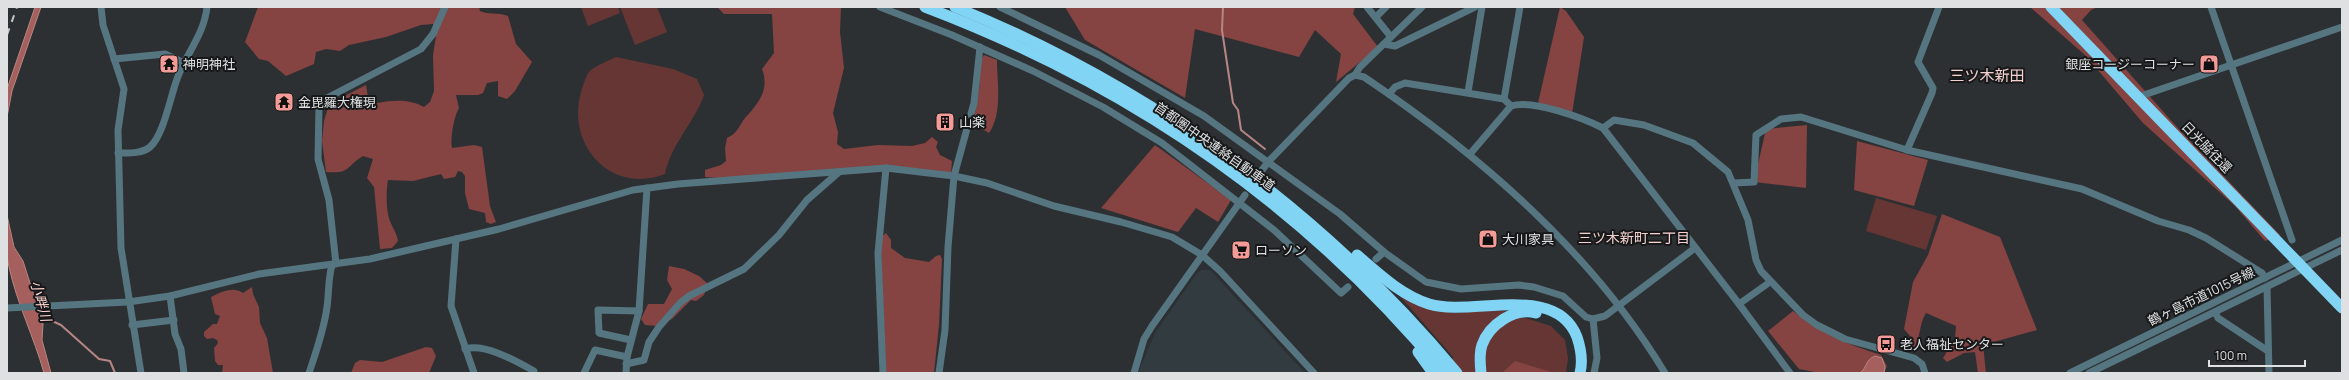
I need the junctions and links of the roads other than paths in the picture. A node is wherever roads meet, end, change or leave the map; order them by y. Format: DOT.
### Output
graph roads {
  1 [pos="101,7"];
  2 [pos="207,7"];
  3 [pos="445,7"];
  4 [pos="880,7"];
  5 [pos="925,7"];
  6 [pos="955,7"];
  7 [pos="1000,7"];
  8 [pos="1367,7"];
  9 [pos="1386,7"];
  10 [pos="1422,7"];
  11 [pos="1475,7"];
  12 [pos="1482,7"];
  13 [pos="1520,7"];
  14 [pos="1939,7"];
  15 [pos="2051,7"];
  16 [pos="2211,7"];
  17 [pos="1376,17"];
  18 [pos="957,26"];
  19 [pos="2342,27"];
  20 [pos="952,35"];
  21 [pos="1391,36"];
  22 [pos="1384,44"];
  23 [pos="980,47"];
  24 [pos="114,59"];
  25 [pos="184,63"];
  26 [pos="2231,65"];
  27 [pos="1355,75"];
  28 [pos="1468,92"];
  29 [pos="1389,94"];
  30 [pos="2138,97"];
  31 [pos="1504,98"];
  32 [pos="1512,106"];
  33 [pos="1602,128"];
  34 [pos="1907,150"];
  35 [pos="118,153"];
  36 [pos="1470,154"];
  37 [pos="1269,161"];
  38 [pos="886,168"];
  39 [pos="1262,170"];
  40 [pos="838,172"];
  41 [pos="954,176"];
  42 [pos="1734,183"];
  43 [pos="1264,185"];
  44 [pos="647,188"];
  45 [pos="1246,195"];
  46 [pos="1240,203"];
  47 [pos="456,239"];
  48 [pos="2292,240"];
  49 [pos="2342,240"];
  50 [pos="1695,248"];
  51 [pos="2342,250"];
  52 [pos="1384,252"];
  53 [pos="1202,255"];
  54 [pos="1376,259"];
  55 [pos="334,265"];
  56 [pos="2300,265"];
  57 [pos="2265,278"];
  58 [pos="1770,282"];
  59 [pos="1348,287"];
  60 [pos="2267,287"];
  61 [pos="170,296"];
  62 [pos="128,302"];
  63 [pos="1739,304"];
  64 [pos="1618,306"];
  65 [pos="7,308"];
  66 [pos="2342,308"];
  67 [pos="639,311"];
  68 [pos="1389,311"];
  69 [pos="2215,312"];
  70 [pos="1593,319"];
  71 [pos="174,320"];
  72 [pos="132,325"];
  73 [pos="631,340"];
  74 [pos="465,349"];
  75 [pos="2268,351"];
  76 [pos="627,361"];
  77 [pos="2105,370"];
  78 [pos="141,373"];
  79 [pos="184,373"];
  80 [pos="309,373"];
  81 [pos="474,373"];
  82 [pos="534,373"];
  83 [pos="584,373"];
  84 [pos="626,373"];
  85 [pos="883,373"];
  86 [pos="939,373"];
  87 [pos="1134,373"];
  88 [pos="1314,373"];
  89 [pos="1433,373"];
  90 [pos="1444,373"];
  91 [pos="1457,373"];
  92 [pos="1481,373"];
  93 [pos="1574,373"];
  94 [pos="1580,373"];
  95 [pos="1594,373"];
  96 [pos="1665,373"];
  97 [pos="1790,373"];
  98 [pos="1926,373"];
  99 [pos="2070,373"];
  100 [pos="2089,373"];
  101 [pos="2269,373"];
  1 -- 24 [label="street"];
  2 -- 25 [label="street"];
  3 -- 55 [label="street"];
  4 -- 20 [label="street"];
  5 -- 68 [label="highway, 首都圏中央連絡自動車道"];
  6 -- 43 [label="highway, 首都圏中央連絡自動車道"];
  7 -- 37 [label="street"];
  8 -- 17 [label="street"];
  9 -- 17 [label="street"];
  10 -- 21 [label="street"];
  11 -- 22 [label="street"];
  12 -- 28 [label="street"];
  13 -- 31 [label="street"];
  14 -- 34 [label="street"];
  15 -- 30 [label="highway, 日光脇往還"];
  16 -- 26 [label="street"];
  17 -- 21 [label="street"];
  18 -- 20 [label="street"];
  19 -- 26 [label="street"];
  20 -- 23 [label="street"];
  21 -- 22 [label="street"];
  22 -- 27 [label="street"];
  23 -- 41 [label="street"];
  23 -- 46 [label="street"];
  24 -- 25 [label="street"];
  24 -- 35 [label="street"];
  25 -- 35 [label="street"];
  26 -- 30 [label="street"];
  26 -- 48 [label="street"];
  27 -- 29 [label="street"];
  27 -- 37 [label="street"];
  28 -- 29 [label="street"];
  28 -- 31 [label="street"];
  29 -- 36 [label="street"];
  30 -- 56 [label="highway, 日光脇往還"];
  31 -- 32 [label="street"];
  32 -- 33 [label="street"];
  32 -- 36 [label="street"];
  33 -- 42 [label="street"];
  33 -- 50 [label="street"];
  34 -- 42 [label="street"];
  34 -- 57 [label="street"];
  35 -- 62 [label="street"];
  36 -- 64 [label="street"];
  37 -- 39 [label="street"];
  37 -- 52 [label="street"];
  38 -- 40 [label="street"];
  38 -- 41 [label="street"];
  38 -- 85 [label="street"];
  40 -- 44 [label="street"];
  40 -- 76 [label="street"];
  41 -- 53 [label="street"];
  41 -- 86 [label="street"];
  42 -- 58 [label="street"];
  43 -- 91 [label="highway, 首都圏中央連絡自動車道"];
  43 -- 94 [label="highway"];
  44 -- 47 [label="street"];
  44 -- 67 [label="street"];
  45 -- 46 [label="street"];
  46 -- 53 [label="street"];
  46 -- 59 [label="street"];
  47 -- 55 [label="street"];
  47 -- 74 [label="street"];
  49 -- 56 [label="street, 鶴ヶ島市道1015号線"];
  50 -- 63 [label="street"];
  50 -- 64 [label="street"];
  51 -- 56 [label="street, 鶴ヶ島市道1015号線"];
  52 -- 54 [label="street"];
  52 -- 70 [label="street"];
  53 -- 87 [label="street"];
  53 -- 88 [label="street"];
  55 -- 61 [label="street"];
  55 -- 80 [label="street"];
  56 -- 57 [label="street, 鶴ヶ島市道1015号線"];
  56 -- 60 [label="street, 鶴ヶ島市道1015号線"];
  56 -- 66 [label="highway, 日光脇往還"];
  57 -- 99 [label="street, 鶴ヶ島市道1015号線"];
  58 -- 63 [label="street"];
  58 -- 98 [label="street"];
  60 -- 69 [label="street, 鶴ヶ島市道1015号線"];
  60 -- 75 [label="street"];
  61 -- 62 [label="street"];
  61 -- 71 [label="street"];
  62 -- 65 [label="street"];
  62 -- 72 [label="street"];
  63 -- 97 [label="street"];
  64 -- 70 [label="street"];
  64 -- 96 [label="street"];
  67 -- 73 [label="street"];
  67 -- 73 [label="street"];
  68 -- 89 [label="highway"];
  68 -- 90 [label="highway, 首都圏中央連絡自動車道"];
  69 -- 75 [label="street"];
  69 -- 77 [label="street, 鶴ヶ島市道1015号線"];
  70 -- 95 [label="street"];
  71 -- 72 [label="street"];
  71 -- 79 [label="street"];
  72 -- 78 [label="street"];
  73 -- 76 [label="street"];
  74 -- 81 [label="street"];
  74 -- 82 [label="street"];
  75 -- 101 [label="street"];
  76 -- 83 [label="street"];
  76 -- 84 [label="street"];
  77 -- 100 [label="street, 鶴ヶ島市道1015号線"];
  92 -- 93 [label="highway"];
}
